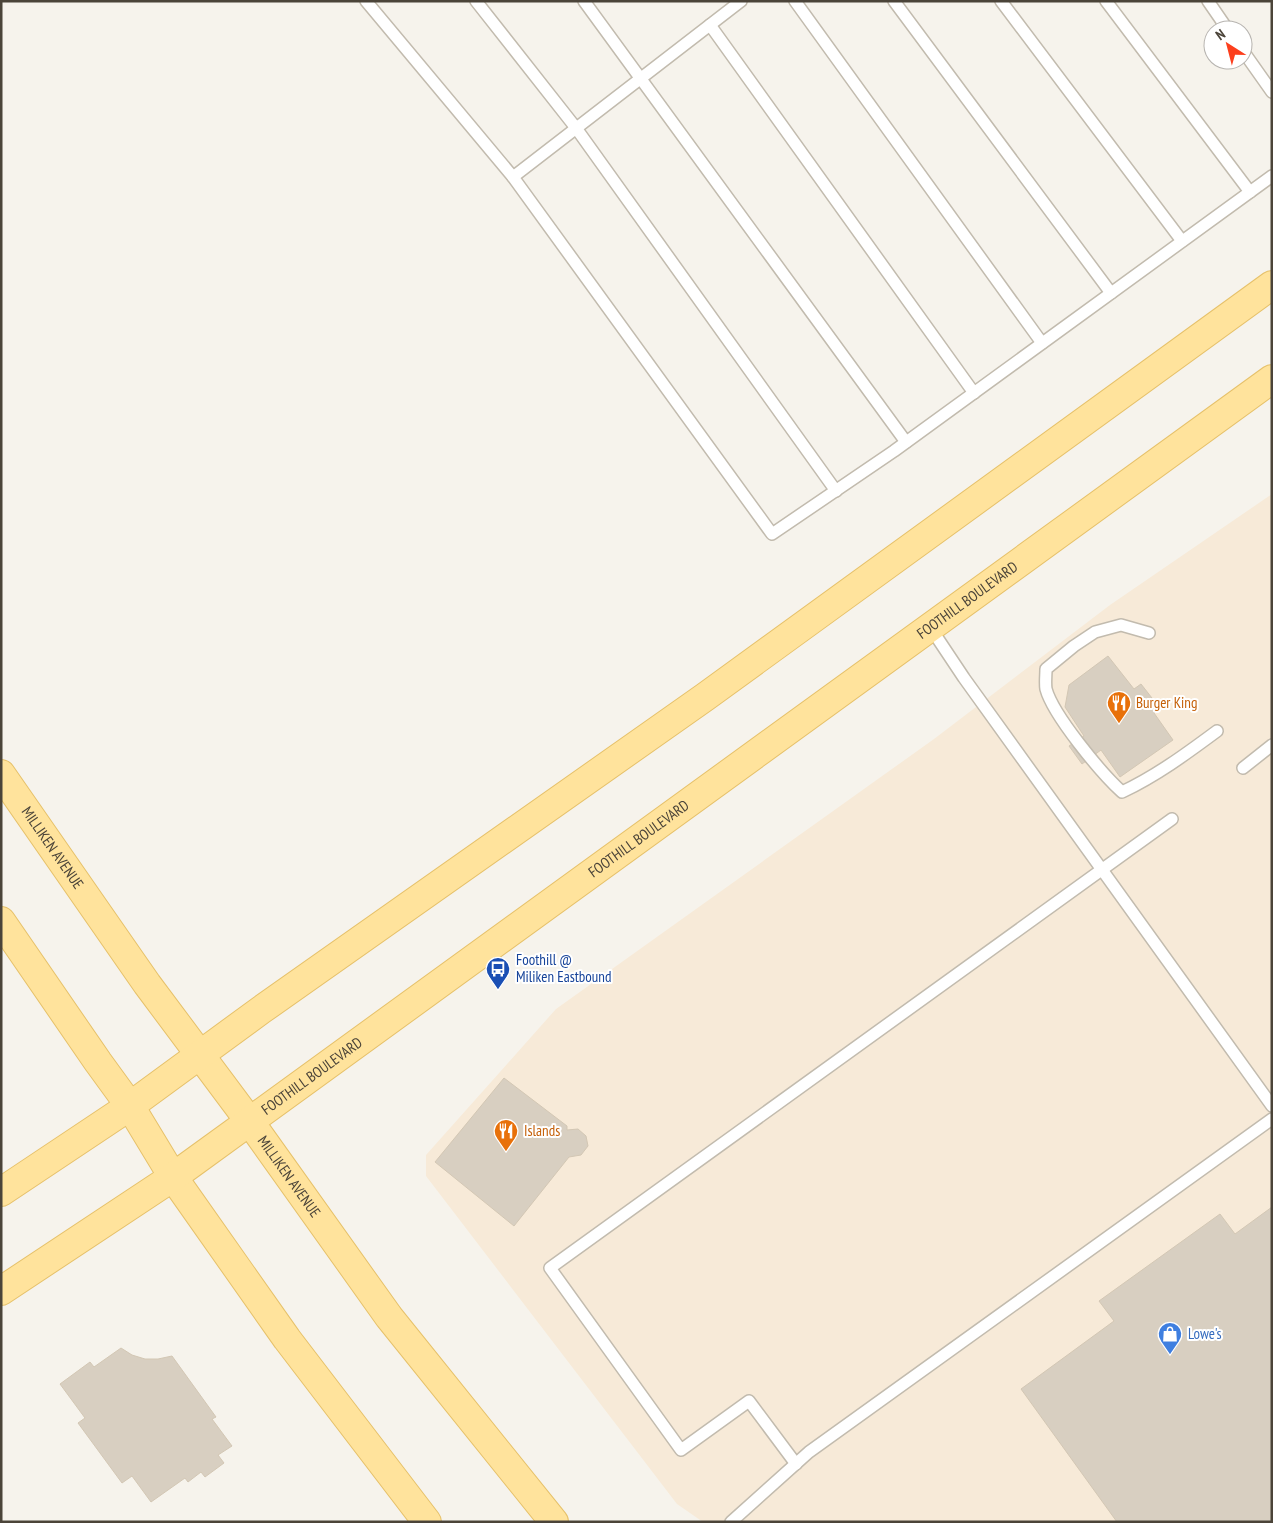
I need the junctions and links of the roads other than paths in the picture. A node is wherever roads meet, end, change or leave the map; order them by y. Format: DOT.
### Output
graph roads {
  1 [pos="366,1"];
  2 [pos="476,1"];
  3 [pos="584,1"];
  4 [pos="741,1"];
  5 [pos="795,1"];
  6 [pos="894,1"];
  7 [pos="1002,1"];
  8 [pos="1106,1"];
  9 [pos="1208,1"];
  10 [pos="1221,20"];
  11 [pos="710,25"];
  12 [pos="1253,65"];
  13 [pos="640,79"];
  14 [pos="1272,92"];
  15 [pos="576,128"];
  16 [pos="1272,176"];
  17 [pos="512,177"];
  18 [pos="1250,192"];
  19 [pos="1182,241"];
  20 [pos="1272,285"];
  21 [pos="1111,293"];
  22 [pos="1042,343"];
  23 [pos="1272,379"];
  24 [pos="974,393"];
  25 [pos="906,442"];
  26 [pos="836,491"];
  27 [pos="930,626"];
  28 [pos="1148,633"];
  29 [pos="1216,731"];
  30 [pos="1272,745"];
  31 [pos="1243,768"];
  32 [pos="1,774"];
  33 [pos="1172,819"];
  34 [pos="1103,869"];
  35 [pos="1,921"];
  36 [pos="200,1055"];
  37 [pos="130,1106"];
  38 [pos="1272,1106"];
  39 [pos="1272,1119"];
  40 [pos="250,1122"];
  41 [pos="173,1177"];
  42 [pos="1,1192"];
  43 [pos="1,1291"];
  44 [pos="796,1464"];
  45 [pos="428,1522"];
  46 [pos="554,1522"];
  47 [pos="731,1522"];
  1 -- 17 [label="lane"];
  2 -- 15 [label="lane"];
  3 -- 13 [label="lane"];
  4 -- 11 [label="lane"];
  5 -- 22 [label="lane"];
  6 -- 21 [label="lane"];
  7 -- 19 [label="lane"];
  8 -- 18 [label="lane"];
  9 -- 10 [label="lane"];
  11 -- 13 [label="lane"];
  11 -- 24 [label="lane"];
  12 -- 14 [label="lane"];
  13 -- 15 [label="lane"];
  13 -- 25 [label="lane"];
  15 -- 17 [label="lane"];
  15 -- 26 [label="lane"];
  16 -- 18 [label="lane"];
  17 -- 26 [label="lane"];
  18 -- 19 [label="lane"];
  19 -- 21 [label="lane"];
  20 -- 36 [label="main road"];
  21 -- 22 [label="lane"];
  22 -- 24 [label="lane"];
  23 -- 27 [label="main road, FOOTHILL BOULEVARD"];
  24 -- 25 [label="lane"];
  25 -- 26 [label="lane"];
  27 -- 34 [label="lane"];
  27 -- 40 [label="main road, FOOTHILL BOULEVARD"];
  28 -- 29 [label="lane"];
  30 -- 31 [label="lane"];
  32 -- 36 [label="main road, MILLIKEN AVENUE"];
  33 -- 34 [label="lane"];
  34 -- 38 [label="lane"];
  34 -- 44 [label="lane"];
  35 -- 37 [label="main road"];
  36 -- 37 [label="main road"];
  36 -- 40 [label="main road, MILLIKEN AVENUE"];
  37 -- 41 [label="main road"];
  37 -- 42 [label="main road"];
  39 -- 44 [label="lane"];
  40 -- 41 [label="main road, FOOTHILL BOULEVARD"];
  40 -- 46 [label="main road, MILLIKEN AVENUE"];
  41 -- 43 [label="main road, FOOTHILL BOULEVARD"];
  41 -- 45 [label="main road"];
  44 -- 47 [label="lane"];
}
